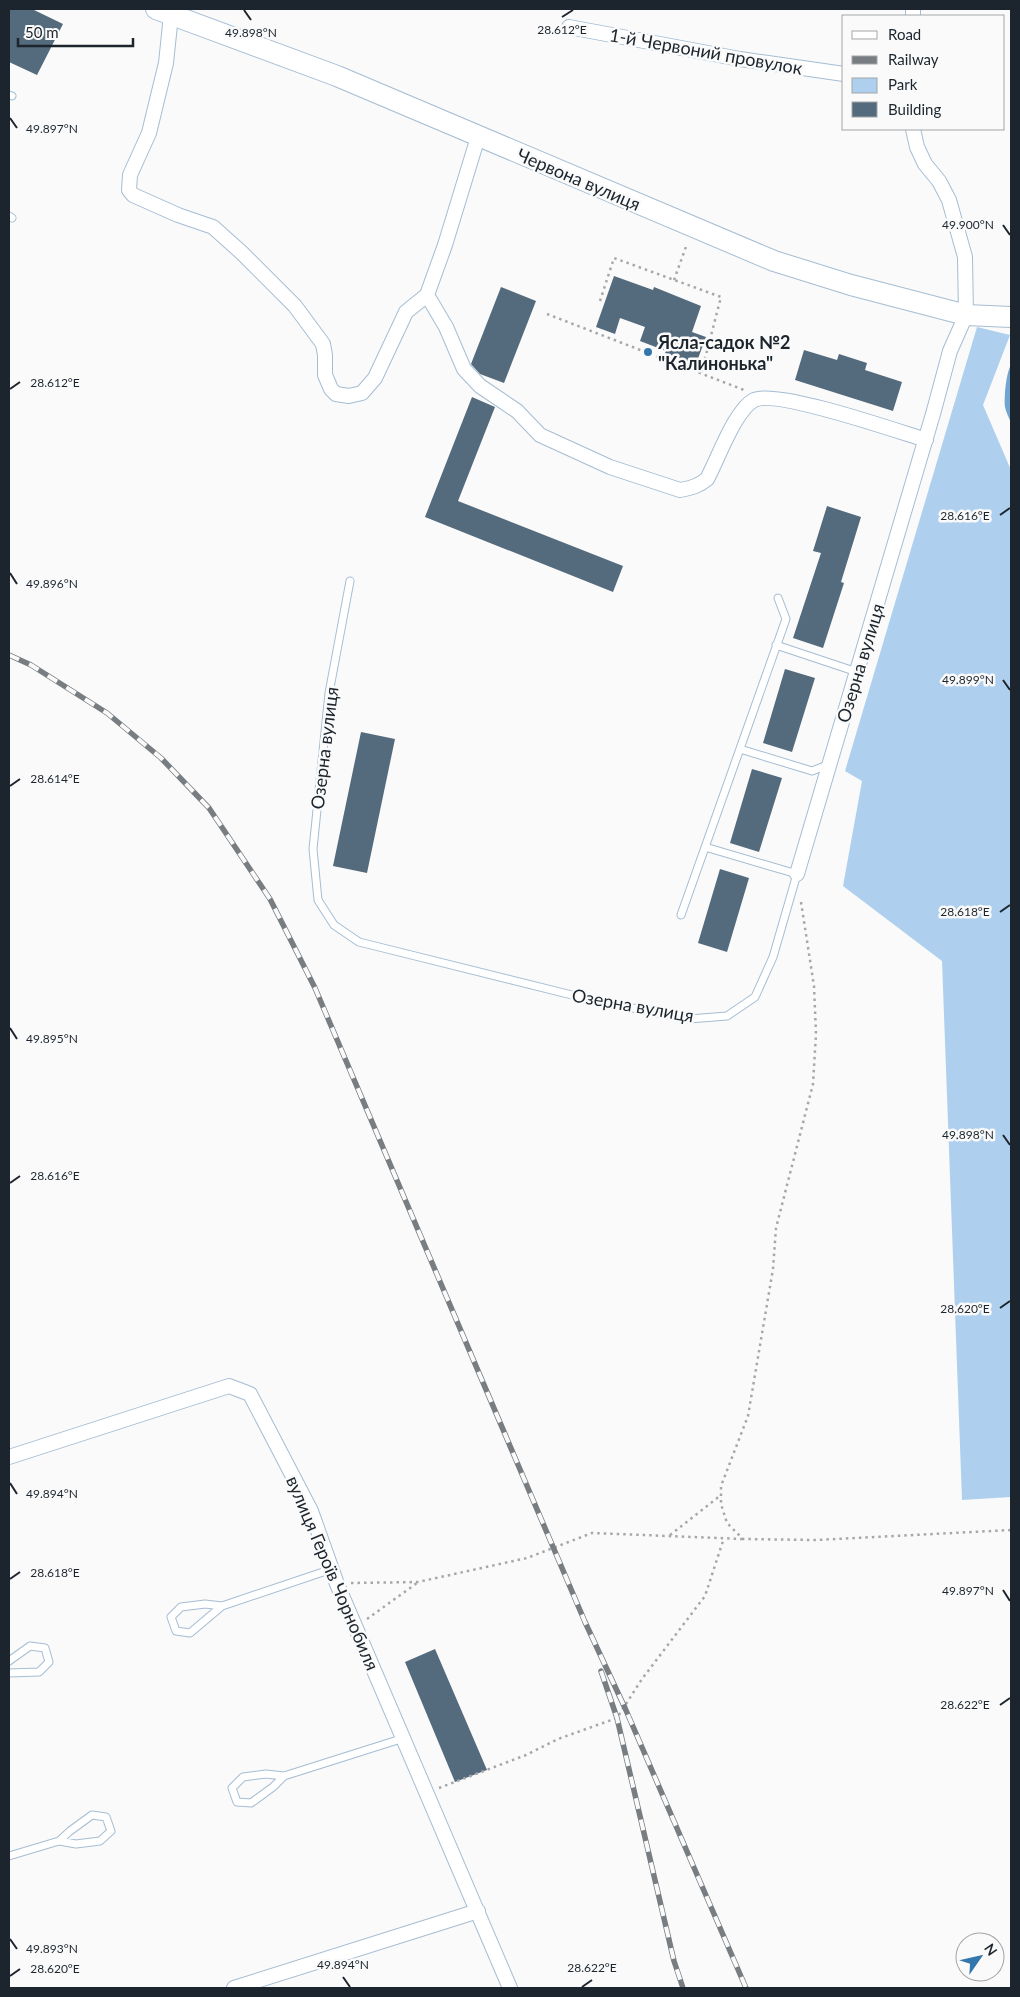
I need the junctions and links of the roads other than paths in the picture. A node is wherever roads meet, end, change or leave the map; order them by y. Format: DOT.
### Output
graph roads {
  1 [pos="164,12"];
  2 [pos="569,27"];
  3 [pos="842,74"];
  4 [pos="912,130"];
  5 [pos="478,137"];
  6 [pos="427,295"];
  7 [pos="966,315"];
  8 [pos="1011,318"];
  9 [pos="926,440"];
  10 [pos="350,581"];
  11 [pos="778,598"];
  12 [pos="776,646"];
  13 [pos="857,672"];
  14 [pos="740,750"];
  15 [pos="830,764"];
  16 [pos="705,847"];
  17 [pos="797,874"];
  18 [pos="681,915"];
  19 [pos="9,1457"];
  20 [pos="332,1570"];
  21 [pos="222,1606"];
  22 [pos="9,1661"];
  23 [pos="9,1673"];
  24 [pos="404,1737"];
  25 [pos="284,1776"];
  26 [pos="59,1841"];
  27 [pos="9,1856"];
  28 [pos="478,1911"];
  29 [pos="234,1988"];
  30 [pos="510,1988"];
  1 -- 5 [label="main road, Червона вулиця"];
  1 -- 6 [label="street"];
  2 -- 3 [label="street, 1-й Червоний провулок"];
  4 -- 7 [label="street"];
  5 -- 6 [label="street"];
  5 -- 7 [label="main road, Червона вулиця"];
  6 -- 9 [label="street"];
  7 -- 8 [label="main road, Червона вулиця"];
  7 -- 9 [label="street, Озерна вулиця"];
  9 -- 13 [label="street, Озерна вулиця"];
  10 -- 17 [label="lane, Озерна вулиця"];
  11 -- 12 [label="lane"];
  12 -- 13 [label="lane"];
  12 -- 14 [label="lane"];
  13 -- 15 [label="street, Озерна вулиця"];
  14 -- 15 [label="lane"];
  14 -- 16 [label="lane"];
  15 -- 17 [label="street, Озерна вулиця"];
  16 -- 17 [label="lane"];
  16 -- 18 [label="lane"];
  19 -- 20 [label="street, вулиця Героїв Чорнобиля"];
  20 -- 21 [label="lane"];
  20 -- 24 [label="street, вулиця Героїв Чорнобиля"];
  21 -- 21 [label="lane"];
  22 -- 23 [label="lane"];
  24 -- 25 [label="lane"];
  24 -- 28 [label="street, вулиця Героїв Чорнобиля"];
  25 -- 25 [label="lane"];
  26 -- 26 [label="lane"];
  26 -- 27 [label="lane"];
  28 -- 29 [label="street"];
  28 -- 30 [label="street, вулиця Героїв Чорнобиля"];
}
